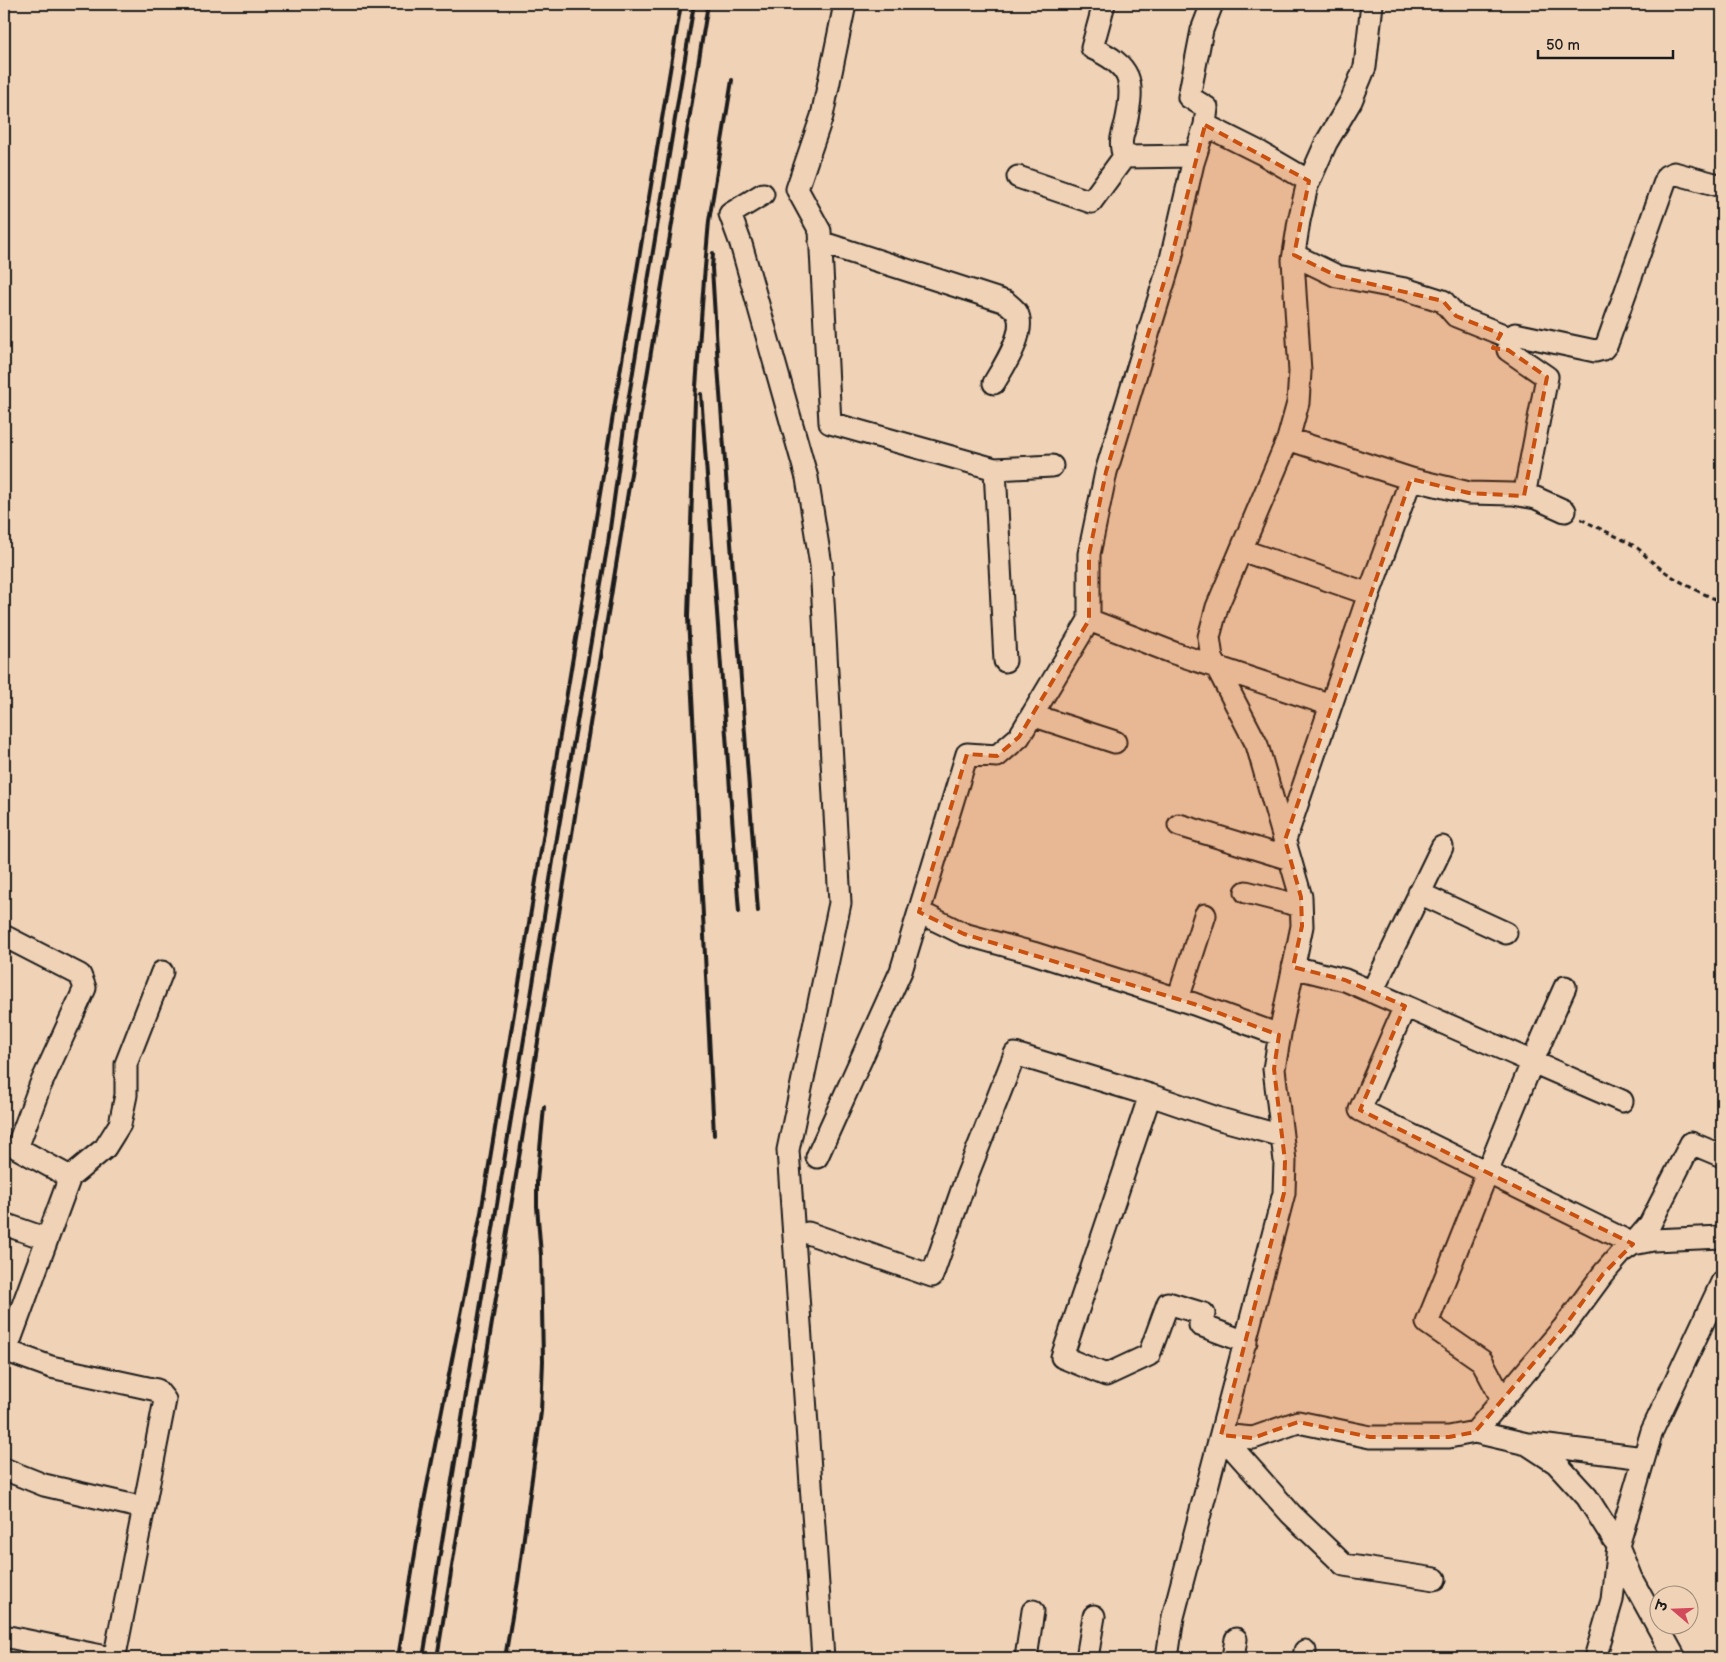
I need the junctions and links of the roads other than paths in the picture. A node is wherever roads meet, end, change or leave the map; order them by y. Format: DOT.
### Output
graph roads {
  1 [pos="845,4"];
  2 [pos="1104,4"];
  3 [pos="1212,4"];
  4 [pos="1372,4"];
  5 [pos="1205,125"];
  6 [pos="1195,156"];
  7 [pos="1124,157"];
  8 [pos="1018,177"];
  9 [pos="1309,181"];
  10 [pos="1722,186"];
  11 [pos="763,194"];
  12 [pos="820,242"];
  13 [pos="1294,255"];
  14 [pos="1508,339"];
  15 [pos="994,383"];
  16 [pos="1288,439"];
  17 [pos="1052,466"];
  18 [pos="995,470"];
  19 [pos="1411,479"];
  20 [pos="1524,496"];
  21 [pos="1565,510"];
  22 [pos="1241,550"];
  23 [pos="1369,594"];
  24 [pos="1089,620"];
  25 [pos="1005,661"];
  26 [pos="1216,666"];
  27 [pos="1331,705"];
  28 [pos="1032,715"];
  29 [pos="1115,742"];
  30 [pos="1179,825"];
  31 [pos="1442,846"];
  32 [pos="1288,850"];
  33 [pos="1246,892"];
  34 [pos="1419,893"];
  35 [pos="1301,906"];
  36 [pos="919,912"];
  37 [pos="1205,915"];
  38 [pos="1506,933"];
  39 [pos="4,936"];
  40 [pos="1293,967"];
  41 [pos="162,972"];
  42 [pos="1566,987"];
  43 [pos="1372,992"];
  44 [pos="1178,999"];
  45 [pos="1405,1006"];
  46 [pos="1279,1035"];
  47 [pos="1532,1061"];
  48 [pos="1150,1096"];
  49 [pos="1622,1101"];
  50 [pos="1282,1136"];
  51 [pos="1722,1156"];
  52 [pos="817,1157"];
  53 [pos="1488,1173"];
  54 [pos="70,1177"];
  55 [pos="4,1224"];
  56 [pos="808,1233"];
  57 [pos="1722,1237"];
  58 [pos="48,1239"];
  59 [pos="1633,1244"];
  60 [pos="1722,1282"];
  61 [pos="1246,1342"];
  62 [pos="5,1350"];
  63 [pos="1502,1399"];
  64 [pos="1475,1432"];
  65 [pos="1221,1435"];
  66 [pos="1527,1444"];
  67 [pos="1644,1458"];
  68 [pos="4,1469"];
  69 [pos="144,1508"];
  70 [pos="1618,1546"];
  71 [pos="1435,1579"];
  72 [pos="1033,1611"];
  73 [pos="1094,1616"];
  74 [pos="4,1636"];
  75 [pos="823,1658"];
  76 [pos="1026,1658"];
  77 [pos="1086,1658"];
  78 [pos="1167,1658"];
  79 [pos="1596,1658"];
  80 [pos="1675,1658"];
  1 -- 12 [label="street"];
  2 -- 7 [label="street"];
  3 -- 5 [label="street"];
  4 -- 9 [label="street"];
  5 -- 6 [label="street"];
  5 -- 9 [label="street"];
  6 -- 7 [label="street"];
  6 -- 24 [label="street"];
  7 -- 8 [label="street"];
  9 -- 13 [label="street"];
  10 -- 14 [label="street"];
  11 -- 75 [label="street"];
  12 -- 15 [label="street"];
  12 -- 18 [label="street"];
  13 -- 14 [label="street"];
  13 -- 16 [label="street"];
  14 -- 20 [label="street"];
  16 -- 19 [label="street"];
  16 -- 22 [label="street"];
  17 -- 18 [label="street"];
  18 -- 25 [label="street"];
  19 -- 20 [label="street"];
  19 -- 23 [label="street"];
  20 -- 21 [label="street"];
  22 -- 23 [label="street"];
  22 -- 26 [label="street"];
  23 -- 27 [label="street"];
  24 -- 26 [label="street"];
  24 -- 28 [label="street"];
  26 -- 27 [label="street"];
  26 -- 32 [label="street"];
  27 -- 32 [label="street"];
  28 -- 29 [label="street"];
  28 -- 36 [label="street"];
  30 -- 32 [label="street"];
  31 -- 34 [label="street"];
  32 -- 35 [label="street"];
  33 -- 35 [label="street"];
  34 -- 38 [label="street"];
  34 -- 43 [label="street"];
  35 -- 40 [label="street"];
  36 -- 44 [label="street"];
  36 -- 52 [label="street"];
  37 -- 44 [label="street"];
  39 -- 54 [label="street"];
  40 -- 43 [label="street"];
  40 -- 46 [label="street"];
  41 -- 54 [label="street"];
  42 -- 47 [label="street"];
  43 -- 45 [label="street"];
  44 -- 46 [label="street"];
  45 -- 47 [label="street"];
  45 -- 53 [label="street"];
  46 -- 50 [label="street"];
  47 -- 49 [label="street"];
  47 -- 53 [label="street"];
  48 -- 50 [label="street"];
  48 -- 56 [label="street"];
  48 -- 61 [label="street"];
  50 -- 61 [label="street"];
  51 -- 59 [label="street"];
  53 -- 59 [label="street"];
  53 -- 63 [label="street"];
  54 -- 58 [label="street"];
  55 -- 58 [label="street"];
  57 -- 59 [label="street"];
  58 -- 62 [label="street"];
  59 -- 63 [label="street"];
  60 -- 67 [label="street"];
  61 -- 65 [label="street"];
  62 -- 69 [label="street"];
  63 -- 64 [label="street"];
  64 -- 65 [label="street"];
  64 -- 66 [label="street"];
  65 -- 71 [label="street"];
  65 -- 78 [label="street"];
  66 -- 67 [label="street"];
  66 -- 70 [label="street"];
  67 -- 70 [label="street"];
  68 -- 69 [label="street"];
  69 -- 74 [label="street"];
  70 -- 79 [label="street"];
  70 -- 80 [label="street"];
  72 -- 76 [label="street"];
  73 -- 77 [label="street"];
}
